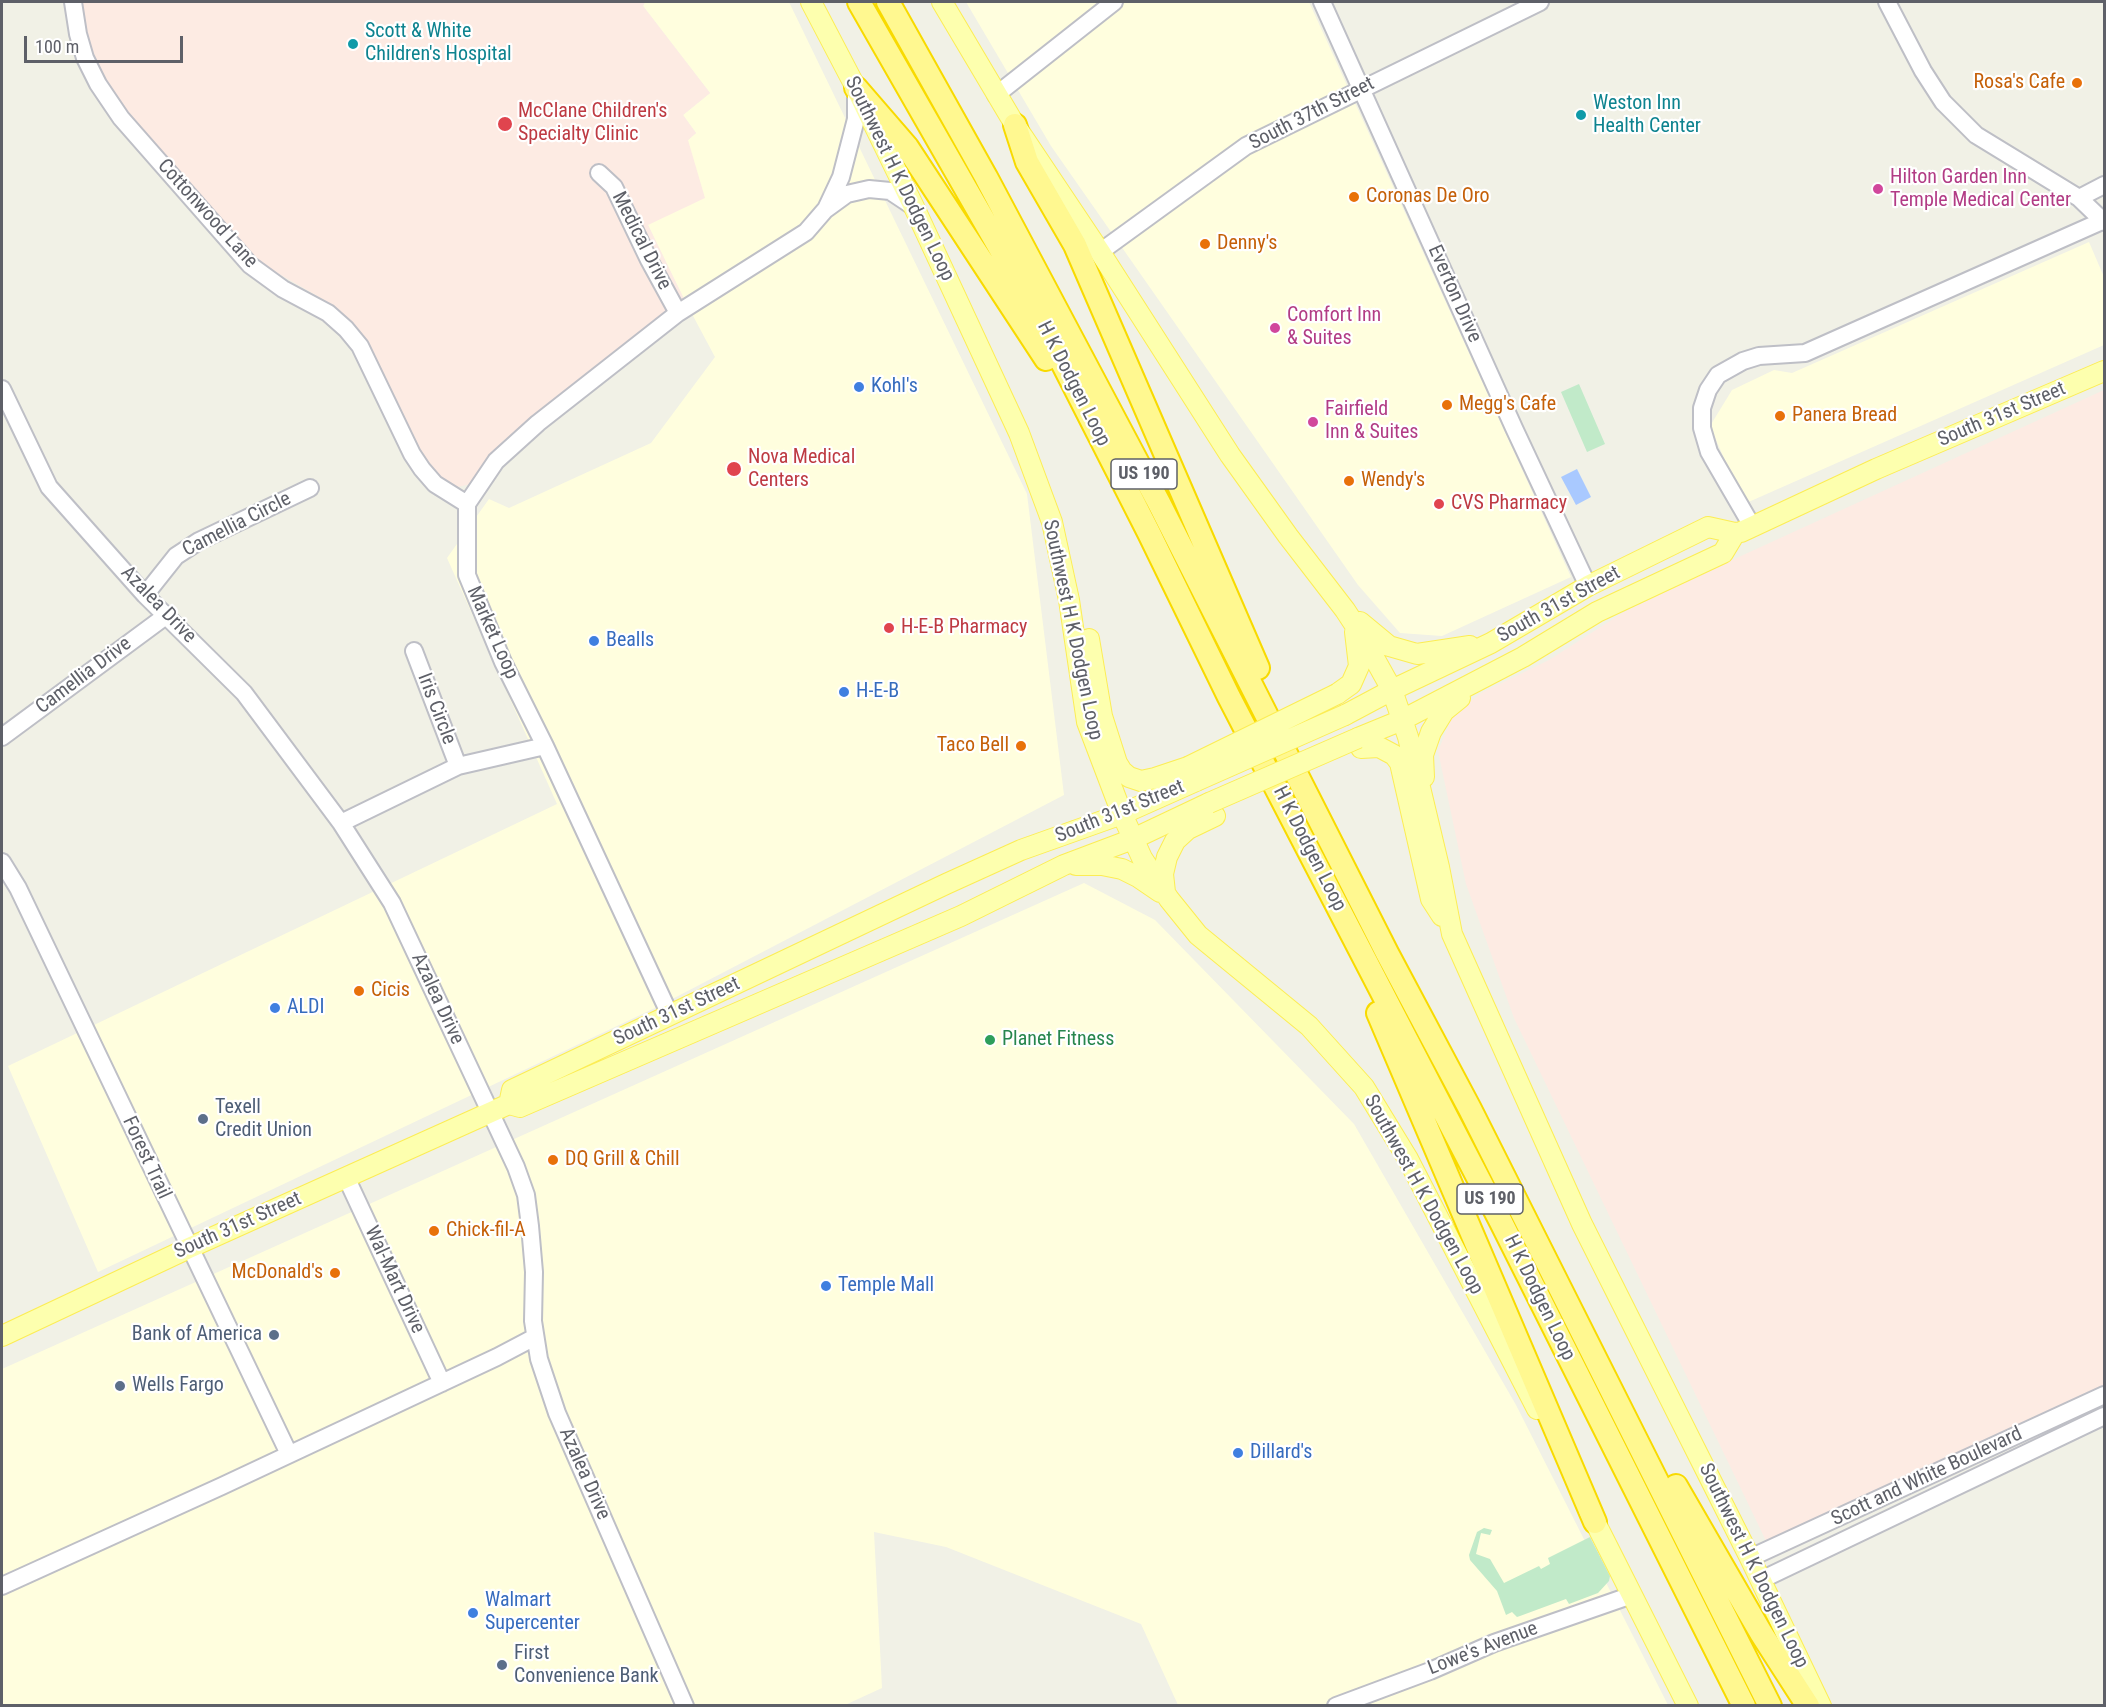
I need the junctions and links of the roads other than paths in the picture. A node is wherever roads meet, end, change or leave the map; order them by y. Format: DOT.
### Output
graph roads {
  1 [pos="73,2"];
  2 [pos="811,2"];
  3 [pos="859,2"];
  4 [pos="888,2"];
  5 [pos="942,2"];
  6 [pos="1114,2"];
  7 [pos="1322,2"];
  8 [pos="1540,2"];
  9 [pos="1887,2"];
  10 [pos="1522,5"];
  11 [pos="856,88"];
  12 [pos="1361,89"];
  13 [pos="996,95"];
  14 [pos="1015,125"];
  15 [pos="599,173"];
  16 [pos="2104,185"];
  17 [pos="2079,198"];
  18 [pos="914,207"];
  19 [pos="825,210"];
  20 [pos="2104,225"];
  21 [pos="1100,252"];
  22 [pos="678,313"];
  23 [pos="2104,371"];
  24 [pos="2,389"];
  25 [pos="310,488"];
  26 [pos="467,504"];
  27 [pos="1743,531"];
  28 [pos="1149,533"];
  29 [pos="1063,571"];
  30 [pos="1588,586"];
  31 [pos="145,595"];
  32 [pos="167,615"];
  33 [pos="1349,616"];
  34 [pos="1491,643"];
  35 [pos="414,651"];
  36 [pos="1523,657"];
  37 [pos="1392,690"];
  38 [pos="1229,697"];
  39 [pos="1402,720"];
  40 [pos="2,737"];
  41 [pos="1360,743"];
  42 [pos="545,746"];
  43 [pos="458,766"];
  44 [pos="1192,774"];
  45 [pos="1212,809"];
  46 [pos="1426,812"];
  47 [pos="1122,814"];
  48 [pos="341,823"];
  49 [pos="1133,839"];
  50 [pos="2,862"];
  51 [pos="1064,865"];
  52 [pos="1167,895"];
  53 [pos="1452,934"];
  54 [pos="1387,953"];
  55 [pos="670,1015"];
  56 [pos="509,1104"];
  57 [pos="490,1112"];
  58 [pos="346,1177"];
  59 [pos="189,1248"];
  60 [pos="1563,1293"];
  61 [pos="2,1336"];
  62 [pos="535,1337"];
  63 [pos="442,1383"];
  64 [pos="2104,1395"];
  65 [pos="2104,1416"];
  66 [pos="289,1454"];
  67 [pos="1595,1522"];
  68 [pos="1750,1558"];
  69 [pos="1761,1580"];
  70 [pos="2,1586"];
  71 [pos="1632,1595"];
  72 [pos="685,1706"];
  73 [pos="1336,1706"];
  74 [pos="1688,1706"];
  75 [pos="1744,1706"];
  76 [pos="1770,1706"];
  77 [pos="1808,1706"];
  78 [pos="1821,1706"];
  1 -- 26 [label="street, Cottonwood Lane"];
  2 -- 11 [label="main road, Southwest H K Dodgen Loop"];
  3 -- 28 [label="highway, H K Dodgen Loop / US 190"];
  4 -- 54 [label="highway, H K Dodgen Loop / US 190"];
  5 -- 13 [label="main road, Southwest H K Dodgen Loop"];
  6 -- 13 [label="street"];
  7 -- 12 [label="street, Everton Drive"];
  8 -- 10 [label="street, South 37th Street"];
  9 -- 17 [label="street"];
  10 -- 12 [label="street, South 37th Street"];
  11 -- 18 [label="main road, Southwest H K Dodgen Loop"];
  11 -- 19 [label="street"];
  11 -- 28 [label="highway"];
  12 -- 21 [label="street, South 37th Street"];
  12 -- 30 [label="street, Everton Drive"];
  13 -- 14 [label="main road, Southwest H K Dodgen Loop"];
  14 -- 21 [label="main road, Southwest H K Dodgen Loop"];
  14 -- 54 [label="highway"];
  15 -- 22 [label="street, Medical Drive"];
  16 -- 17 [label="street"];
  17 -- 20 [label="street"];
  18 -- 19 [label="street"];
  18 -- 29 [label="main road, Southwest H K Dodgen Loop"];
  19 -- 22 [label="street"];
  20 -- 27 [label="street"];
  21 -- 33 [label="main road, Southwest H K Dodgen Loop"];
  22 -- 26 [label="street"];
  23 -- 27 [label="main road, South 31st Street"];
  24 -- 31 [label="street, Azalea Drive"];
  25 -- 31 [label="street, Camellia Circle"];
  26 -- 42 [label="street, Market Loop"];
  27 -- 30 [label="main road, South 31st Street"];
  27 -- 36 [label="main road, South 31st Street"];
  28 -- 38 [label="highway, H K Dodgen Loop / US 190"];
  29 -- 44 [label="main road"];
  29 -- 47 [label="main road, Southwest H K Dodgen Loop"];
  30 -- 34 [label="main road, South 31st Street"];
  31 -- 32 [label="street, Azalea Drive"];
  32 -- 40 [label="street, Camellia Drive"];
  32 -- 48 [label="street, Azalea Drive"];
  33 -- 34 [label="main road"];
  33 -- 37 [label="main road, Southwest H K Dodgen Loop"];
  33 -- 44 [label="main road, bridge"];
  34 -- 37 [label="main road, South 31st Street"];
  35 -- 43 [label="street, Iris Circle"];
  36 -- 39 [label="main road, South 31st Street"];
  36 -- 46 [label="main road"];
  37 -- 39 [label="main road, Southwest H K Dodgen Loop"];
  37 -- 44 [label="main road, South 31st Street, bridge"];
  38 -- 67 [label="highway"];
  38 -- 75 [label="highway, H K Dodgen Loop / US 190"];
  39 -- 41 [label="main road, South 31st Street"];
  39 -- 46 [label="main road, Southwest H K Dodgen Loop"];
  41 -- 45 [label="main road, South 31st Street"];
  41 -- 53 [label="main road"];
  42 -- 43 [label="street"];
  42 -- 55 [label="street, Market Loop"];
  43 -- 48 [label="street"];
  44 -- 47 [label="main road, South 31st Street"];
  45 -- 49 [label="main road, South 31st Street"];
  45 -- 52 [label="main road"];
  46 -- 53 [label="main road, Southwest H K Dodgen Loop"];
  47 -- 49 [label="main road, Southwest H K Dodgen Loop"];
  47 -- 55 [label="main road, South 31st Street"];
  48 -- 57 [label="street, Azalea Drive"];
  49 -- 51 [label="main road, South 31st Street"];
  49 -- 52 [label="main road, Southwest H K Dodgen Loop"];
  50 -- 59 [label="street, Forest Trail"];
  51 -- 52 [label="main road"];
  51 -- 56 [label="main road, South 31st Street"];
  52 -- 67 [label="main road, Southwest H K Dodgen Loop"];
  53 -- 68 [label="main road, Southwest H K Dodgen Loop"];
  54 -- 60 [label="highway, H K Dodgen Loop / US 190"];
  55 -- 56 [label="main road, South 31st Street"];
  56 -- 57 [label="main road, South 31st Street"];
  57 -- 58 [label="main road, South 31st Street"];
  57 -- 62 [label="street, Azalea Drive"];
  58 -- 59 [label="main road, South 31st Street"];
  58 -- 63 [label="street, Wal-Mart Drive"];
  59 -- 61 [label="main road, South 31st Street"];
  59 -- 66 [label="street, Forest Trail"];
  60 -- 76 [label="highway, H K Dodgen Loop / US 190"];
  60 -- 77 [label="highway"];
  62 -- 63 [label="street"];
  62 -- 72 [label="street, Azalea Drive"];
  63 -- 66 [label="street"];
  64 -- 68 [label="street, Scott and White Boulevard"];
  65 -- 69 [label="street, Scott and White Boulevard"];
  66 -- 70 [label="street"];
  67 -- 71 [label="main road, Southwest H K Dodgen Loop"];
  68 -- 69 [label="main road, Southwest H K Dodgen Loop"];
  69 -- 78 [label="main road, Southwest H K Dodgen Loop"];
  71 -- 73 [label="street, Lowe's Avenue"];
  71 -- 74 [label="main road, Southwest H K Dodgen Loop"];
}
